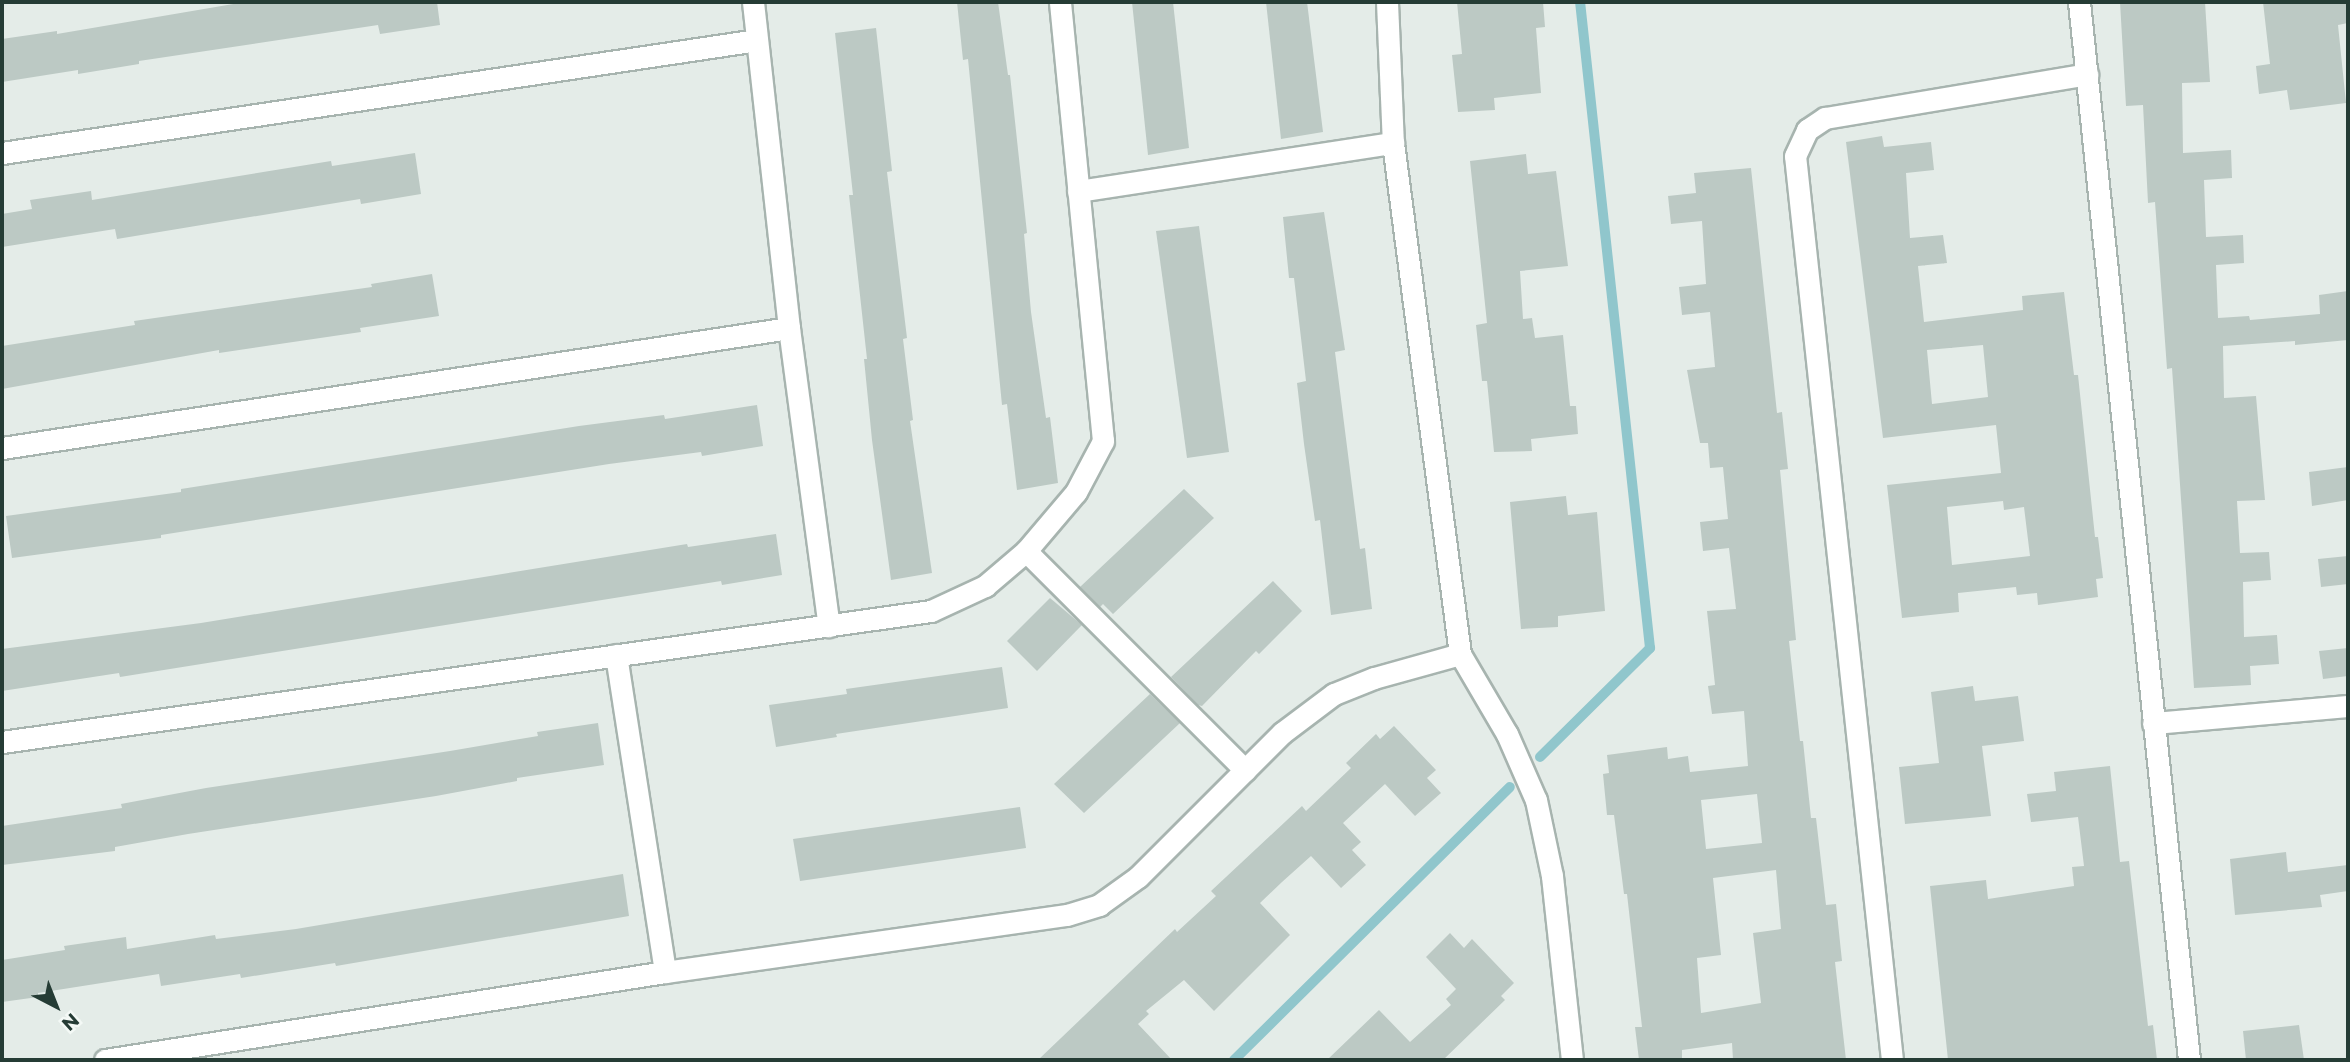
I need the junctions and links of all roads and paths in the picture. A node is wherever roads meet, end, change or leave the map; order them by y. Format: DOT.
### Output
graph roads {
  1 [pos="753,2"];
  2 [pos="1060,2"];
  3 [pos="1387,2"];
  4 [pos="2079,2"];
  5 [pos="757,40"];
  6 [pos="2087,74"];
  7 [pos="1393,143"];
  8 [pos="2,153"];
  9 [pos="1078,191"];
  10 [pos="789,328"];
  11 [pos="2,448"];
  12 [pos="1026,551"];
  13 [pos="829,626"];
  14 [pos="1460,654"];
  15 [pos="617,655"];
  16 [pos="2348,706"];
  17 [pos="2153,723"];
  18 [pos="2,742"];
  19 [pos="1245,770"];
  20 [pos="665,972"];
  21 [pos="105,1060"];
  22 [pos="1572,1060"];
  23 [pos="1892,1060"];
  24 [pos="2189,1060"];
  1 -- 5 [label="street"];
  2 -- 9 [label="street"];
  3 -- 7 [label="street"];
  4 -- 6 [label="street"];
  5 -- 8 [label="street"];
  5 -- 10 [label="street"];
  6 -- 17 [label="street"];
  6 -- 23 [label="street"];
  7 -- 9 [label="street"];
  7 -- 14 [label="street"];
  9 -- 12 [label="street"];
  10 -- 11 [label="street"];
  10 -- 13 [label="street"];
  12 -- 13 [label="street"];
  12 -- 19 [label="street"];
  13 -- 15 [label="street"];
  14 -- 19 [label="street"];
  14 -- 22 [label="street"];
  15 -- 18 [label="street"];
  15 -- 20 [label="street"];
  16 -- 17 [label="street"];
  17 -- 24 [label="street"];
  19 -- 20 [label="street"];
  20 -- 21 [label="street"];
}
